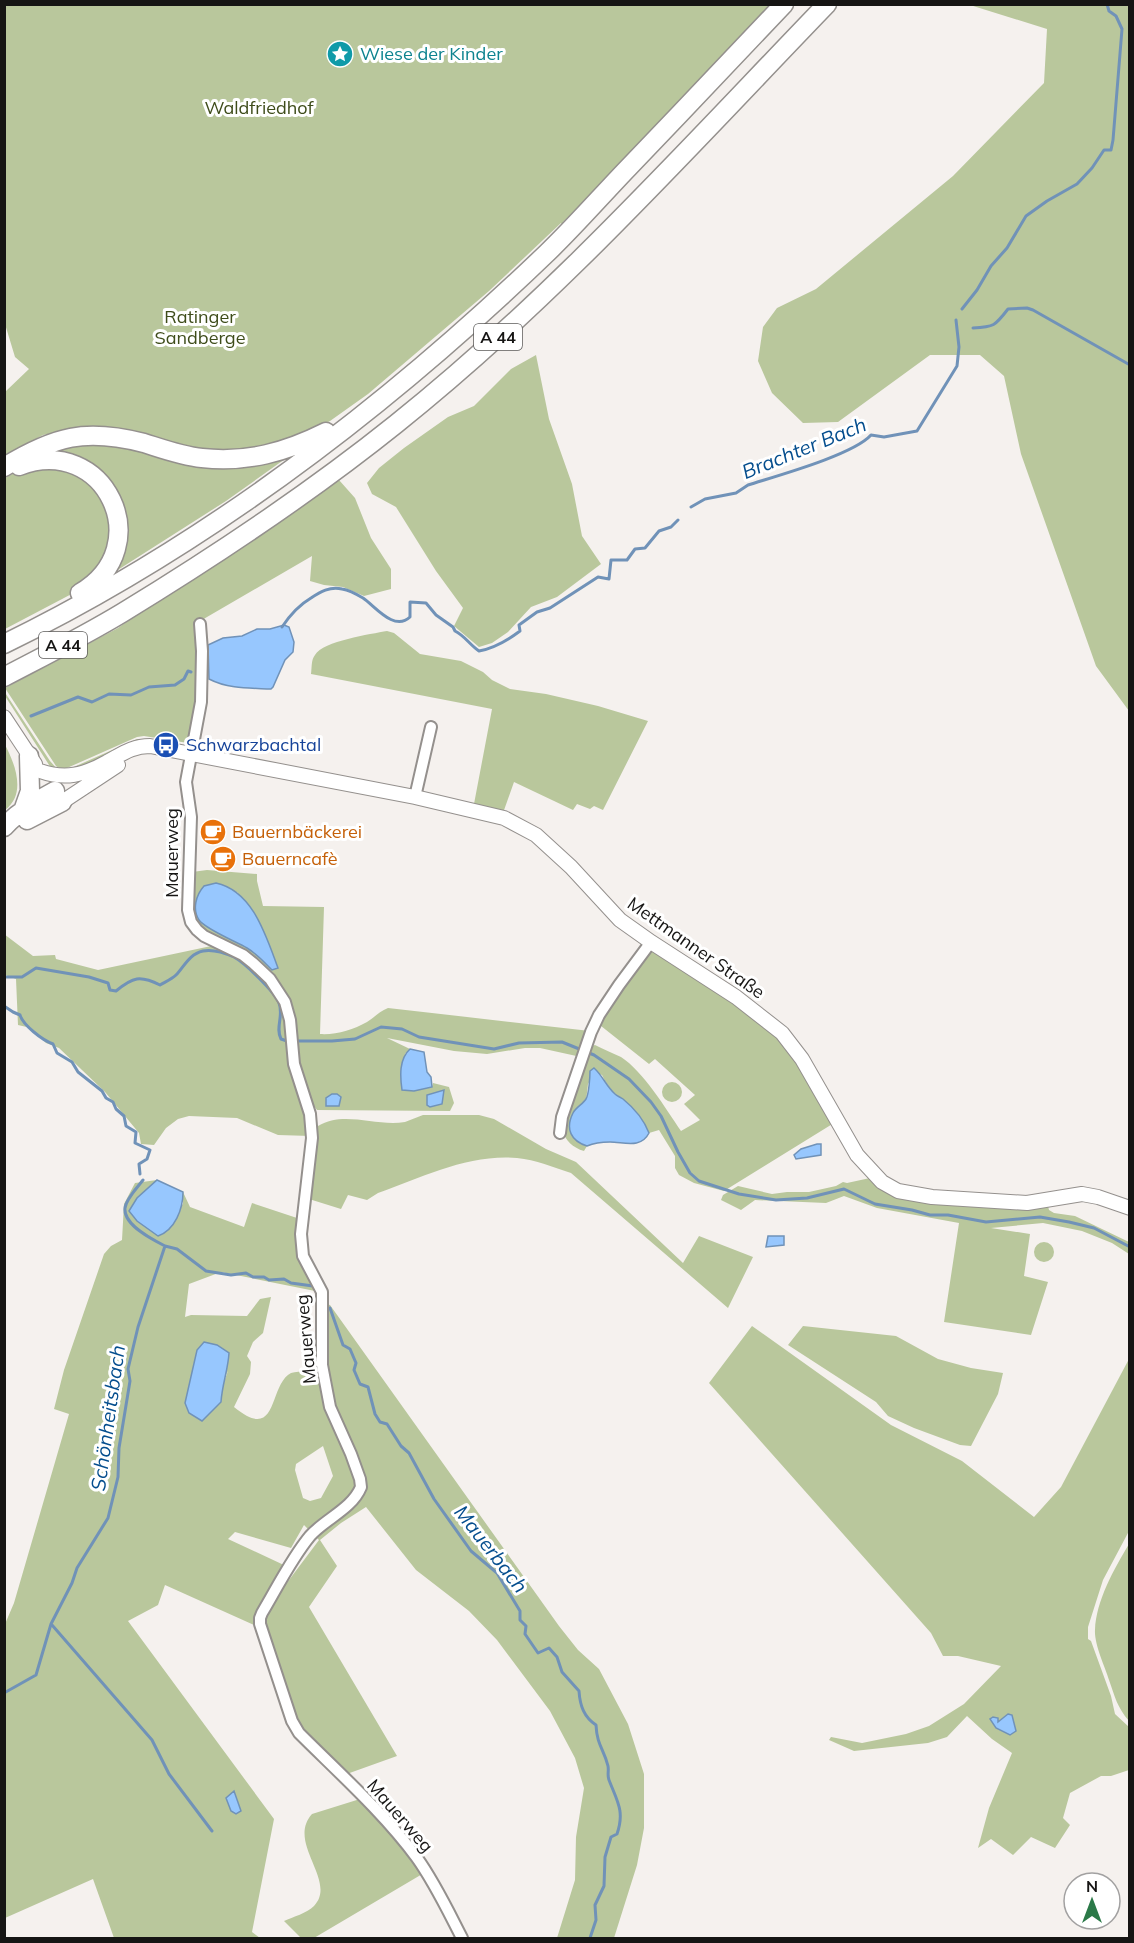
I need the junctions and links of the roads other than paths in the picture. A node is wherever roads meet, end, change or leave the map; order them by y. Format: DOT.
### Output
graph roads {
  1 [pos="784,4"];
  2 [pos="827,4"];
  3 [pos="370,409"];
  4 [pos="4,467"];
  5 [pos="4,474"];
  6 [pos="200,624"];
  7 [pos="11,640"];
  8 [pos="4,677"];
  9 [pos="4,717"];
  10 [pos="431,727"];
  11 [pos="162,749"];
  12 [pos="190,754"];
  13 [pos="29,756"];
  14 [pos="105,763"];
  15 [pos="40,771"];
  16 [pos="58,797"];
  17 [pos="415,797"];
  18 [pos="24,808"];
  19 [pos="5,827"];
  20 [pos="651,942"];
  21 [pos="560,1133"];
  22 [pos="1130,1208"];
  23 [pos="462,1938"];
  1 -- 3 [label="highway, A 44"];
  2 -- 8 [label="highway, A 44"];
  3 -- 4 [label="highway"];
  3 -- 7 [label="highway, A 44"];
  5 -- 7 [label="highway"];
  6 -- 12 [label="street"];
  9 -- 13 [label="main road"];
  10 -- 17 [label="street"];
  11 -- 12 [label="main road, Mettmanner Straße"];
  11 -- 14 [label="main road, Mettmanner Straße"];
  11 -- 16 [label="main road, Mettmanner Straße"];
  12 -- 17 [label="main road, Mettmanner Straße"];
  12 -- 23 [label="street, Mauerweg"];
  13 -- 15 [label="main road"];
  13 -- 18 [label="highway"];
  14 -- 15 [label="main road, Mettmanner Straße"];
  14 -- 16 [label="main road"];
  15 -- 16 [label="main road"];
  16 -- 18 [label="highway"];
  16 -- 19 [label="highway"];
  17 -- 20 [label="main road, Mettmanner Straße"];
  18 -- 19 [label="highway"];
  20 -- 21 [label="street"];
  20 -- 22 [label="main road, Mettmanner Straße"];
}
